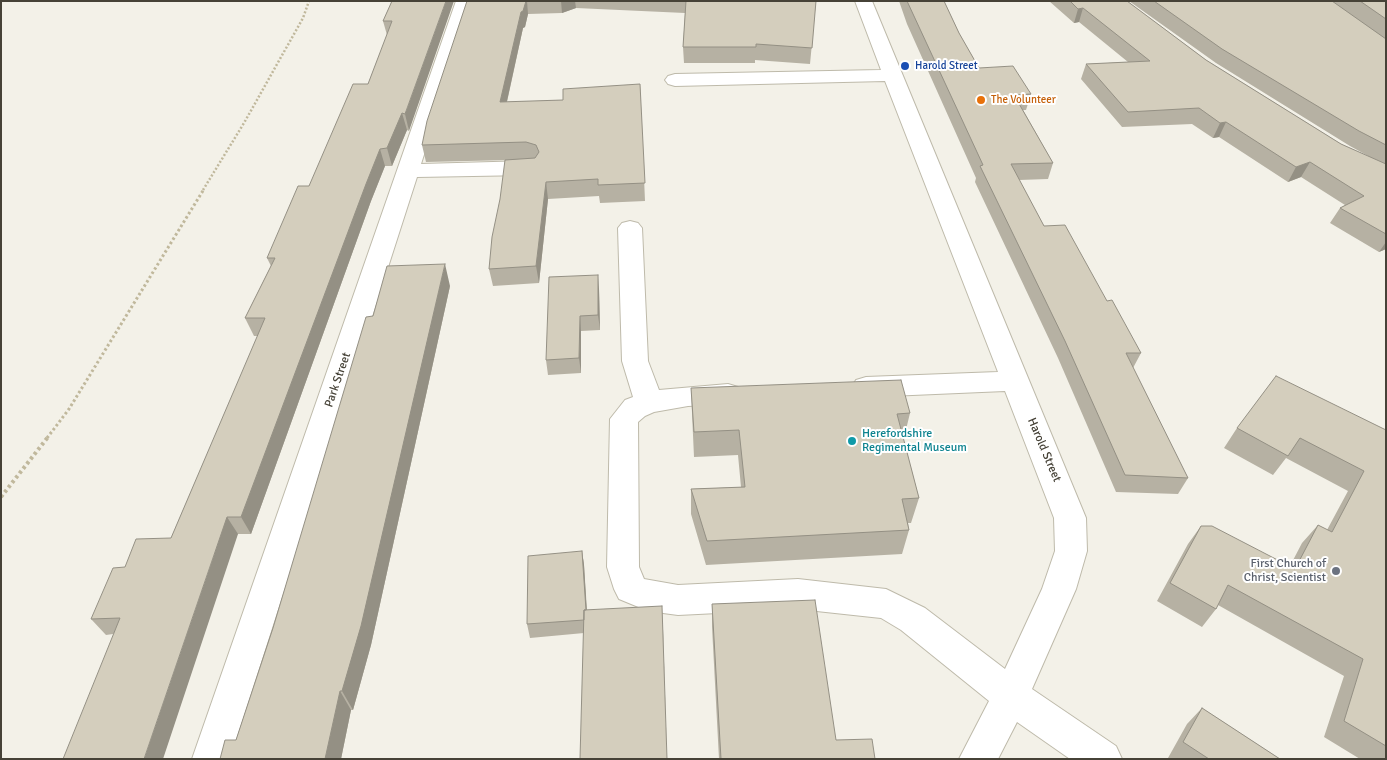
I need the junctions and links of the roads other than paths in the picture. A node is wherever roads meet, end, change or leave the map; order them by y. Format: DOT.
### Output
graph roads {
  1 [pos="465,1"];
  2 [pos="863,1"];
  3 [pos="892,75"];
  4 [pos="675,80"];
  5 [pos="529,168"];
  6 [pos="408,171"];
  7 [pos="630,228"];
  8 [pos="1015,381"];
  9 [pos="838,388"];
  10 [pos="758,392"];
  11 [pos="649,402"];
  12 [pos="1011,696"];
  13 [pos="211,759"];
  14 [pos="978,759"];
  15 [pos="1103,759"];
  1 -- 6 [label="street, Park Street"];
  2 -- 3 [label="street, Harold Street"];
  3 -- 4 [label="street"];
  3 -- 8 [label="street, Harold Street"];
  5 -- 6 [label="street"];
  6 -- 13 [label="street, Park Street"];
  7 -- 11 [label="street"];
  8 -- 9 [label="street"];
  8 -- 12 [label="street, Harold Street"];
  10 -- 11 [label="street"];
  11 -- 12 [label="street"];
  12 -- 14 [label="street, Harold Street"];
  12 -- 15 [label="street"];
}
